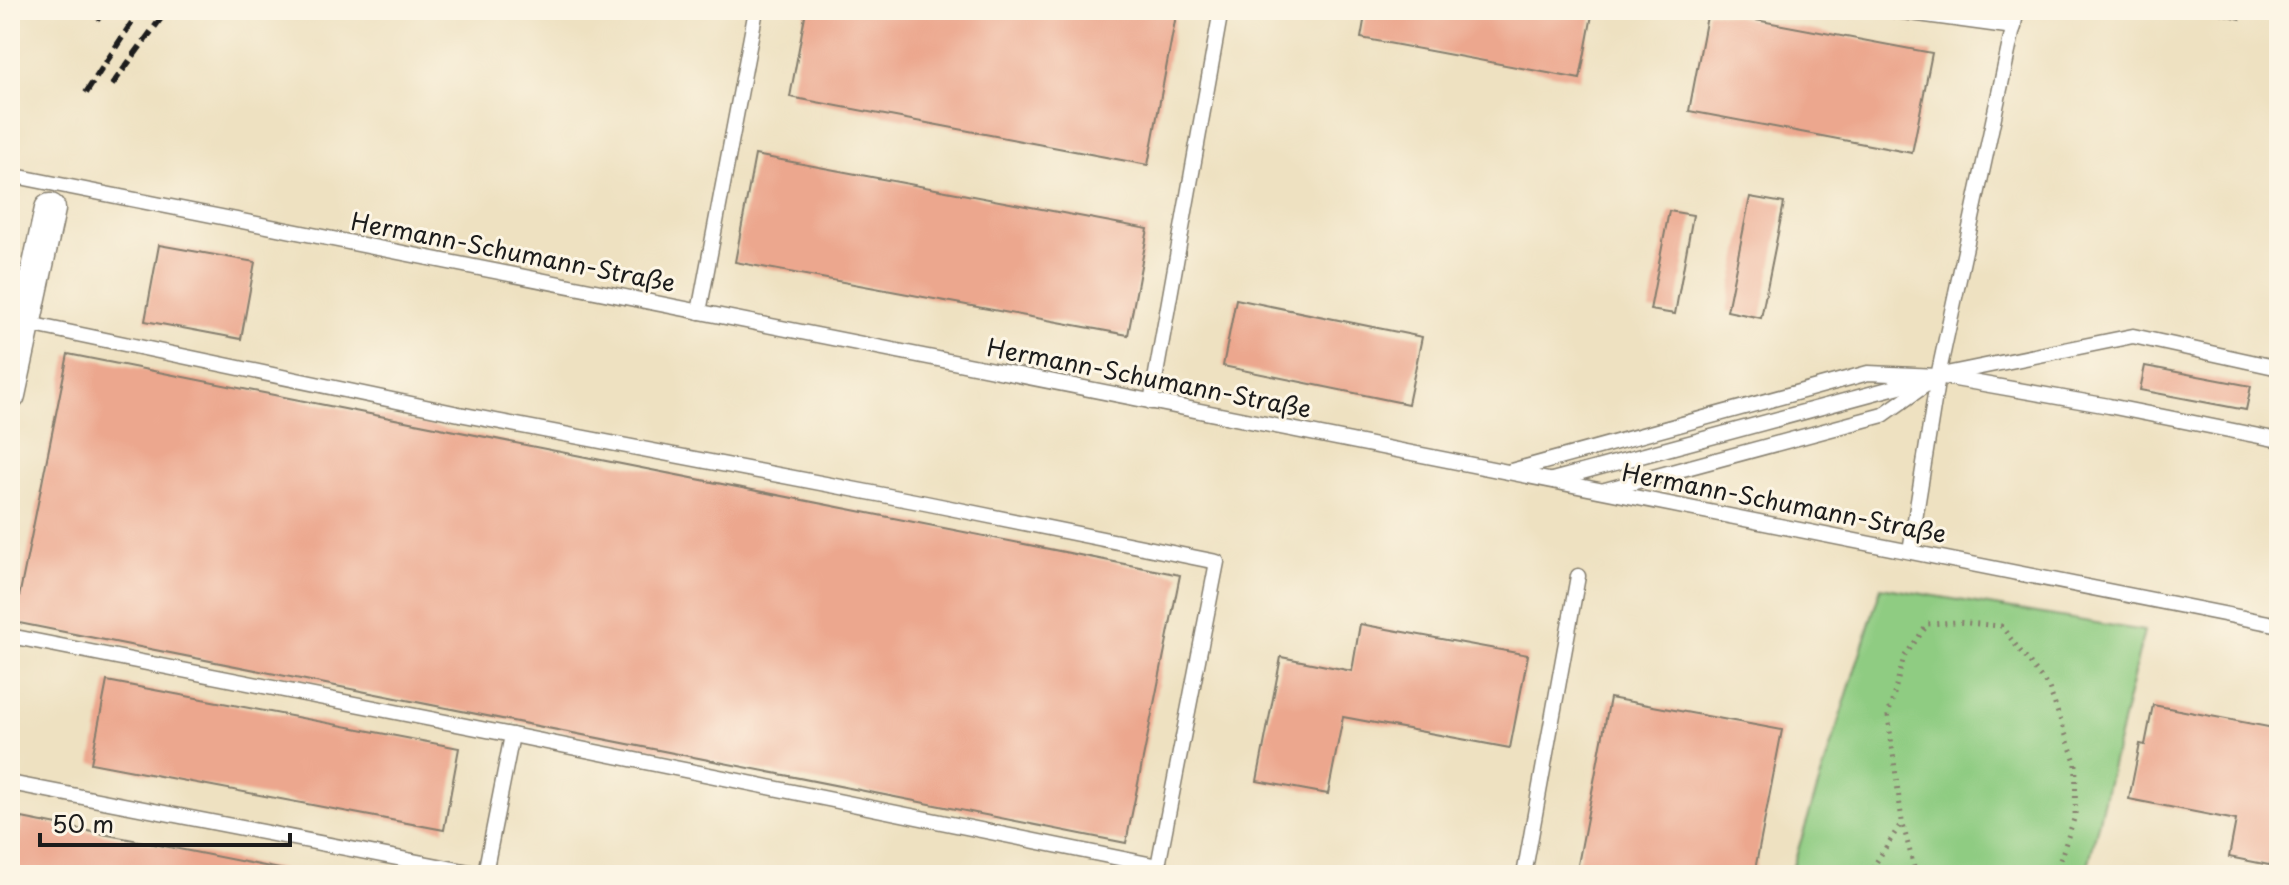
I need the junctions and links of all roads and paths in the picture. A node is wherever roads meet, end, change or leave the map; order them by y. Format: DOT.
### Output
graph roads {
  1 [pos="756,10"];
  2 [pos="1221,10"];
  3 [pos="1889,10"];
  4 [pos="2017,10"];
  5 [pos="2014,27"];
  6 [pos="10,175"];
  7 [pos="50,209"];
  8 [pos="699,312"];
  9 [pos="17,321"];
  10 [pos="2279,368"];
  11 [pos="1938,376"];
  12 [pos="10,395"];
  13 [pos="1151,402"];
  14 [pos="2279,440"];
  15 [pos="1505,472"];
  16 [pos="1548,481"];
  17 [pos="1601,491"];
  18 [pos="1910,551"];
  19 [pos="1578,576"];
  20 [pos="2279,625"];
  21 [pos="10,636"];
  22 [pos="512,735"];
  23 [pos="10,783"];
  24 [pos="1902,821"];
  25 [pos="1157,870"];
  26 [pos="2055,873"];
  27 [pos="485,874"];
  28 [pos="1524,875"];
  29 [pos="1868,875"];
  30 [pos="1916,875"];
  31 [pos="2070,875"];
  1 -- 8 [label="lane"];
  2 -- 13 [label="lane"];
  3 -- 5 [label="lane"];
  4 -- 5 [label="lane"];
  5 -- 11 [label="lane"];
  6 -- 8 [label="lane, Hermann-Schumann-Straße"];
  7 -- 9 [label="street"];
  8 -- 13 [label="lane, Hermann-Schumann-Straße"];
  9 -- 12 [label="street"];
  9 -- 25 [label="lane"];
  10 -- 11 [label="lane"];
  11 -- 14 [label="lane"];
  11 -- 15 [label="lane"];
  11 -- 16 [label="lane"];
  11 -- 17 [label="lane"];
  11 -- 18 [label="lane"];
  13 -- 15 [label="lane, Hermann-Schumann-Straße"];
  15 -- 16 [label="lane, Hermann-Schumann-Straße"];
  16 -- 17 [label="lane, Hermann-Schumann-Straße"];
  17 -- 18 [label="lane, Hermann-Schumann-Straße"];
  18 -- 20 [label="lane, Hermann-Schumann-Straße"];
  19 -- 28 [label="lane"];
  21 -- 22 [label="lane"];
  22 -- 25 [label="lane"];
  22 -- 27 [label="lane"];
  23 -- 27 [label="lane"];
  24 -- 26 [label="path"];
  24 -- 29 [label="path"];
  24 -- 30 [label="path"];
  26 -- 31 [label="path"];
}
